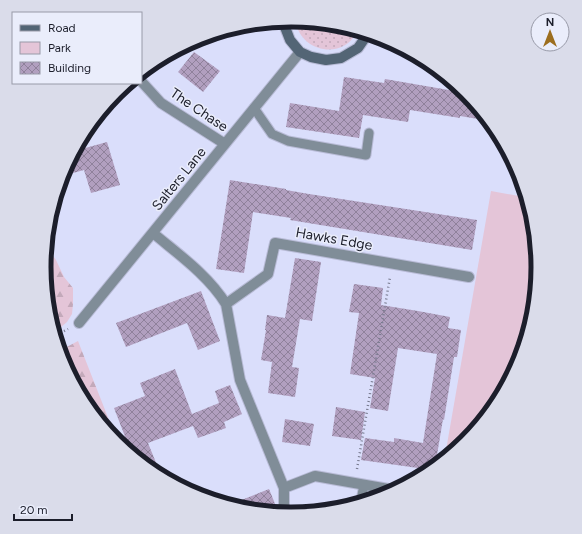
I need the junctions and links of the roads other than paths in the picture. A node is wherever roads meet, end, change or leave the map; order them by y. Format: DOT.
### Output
graph roads {
  1 [pos="285,27"];
  2 [pos="364,39"];
  3 [pos="300,52"];
  4 [pos="142,82"];
  5 [pos="254,108"];
  6 [pos="369,133"];
  7 [pos="225,144"];
  8 [pos="153,233"];
  9 [pos="469,277"];
  10 [pos="226,304"];
  11 [pos="80,323"];
  12 [pos="359,484"];
  13 [pos="284,488"];
  14 [pos="384,488"];
  15 [pos="361,496"];
  16 [pos="284,507"];
  1 -- 3 [label="main road"];
  2 -- 3 [label="main road"];
  3 -- 5 [label="street, Salters Lane"];
  4 -- 7 [label="street, The Chase"];
  5 -- 6 [label="lane"];
  5 -- 7 [label="street, Salters Lane"];
  7 -- 8 [label="street, Salters Lane"];
  8 -- 10 [label="street"];
  8 -- 11 [label="street, Salters Lane"];
  9 -- 10 [label="street, Hawks Edge"];
  10 -- 13 [label="street"];
  12 -- 13 [label="street"];
  12 -- 14 [label="street"];
  12 -- 15 [label="lane"];
  13 -- 16 [label="street"];
}
